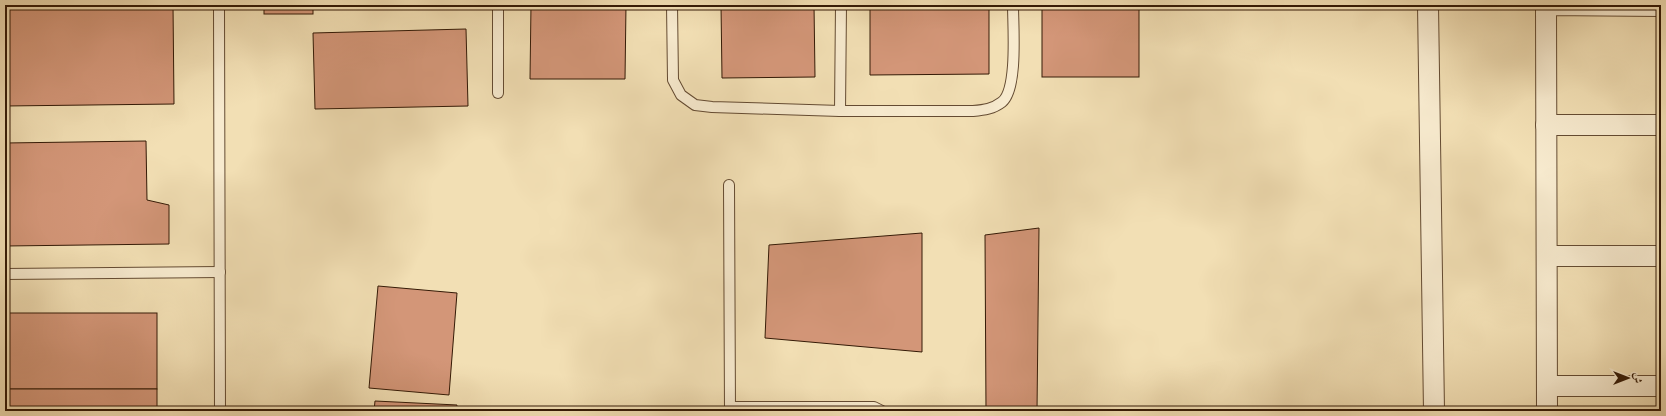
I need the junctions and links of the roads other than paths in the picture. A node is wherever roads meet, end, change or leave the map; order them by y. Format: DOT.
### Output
graph roads {
  1 [pos="219,5"];
  2 [pos="498,5"];
  3 [pos="672,5"];
  4 [pos="841,5"];
  5 [pos="1013,5"];
  6 [pos="1428,5"];
  7 [pos="1661,6"];
  8 [pos="498,93"];
  9 [pos="840,111"];
  10 [pos="1546,125"];
  11 [pos="1661,125"];
  12 [pos="729,185"];
  13 [pos="1548,256"];
  14 [pos="1661,256"];
  15 [pos="220,272"];
  16 [pos="5,274"];
  17 [pos="1547,386"];
  18 [pos="1661,386"];
  19 [pos="730,409"];
  20 [pos="220,411"];
  21 [pos="882,411"];
  22 [pos="1434,411"];
  23 [pos="1547,411"];
  1 -- 15 [label="lane"];
  2 -- 8 [label="lane"];
  3 -- 9 [label="lane"];
  4 -- 9 [label="lane"];
  5 -- 9 [label="lane"];
  6 -- 22 [label="street"];
  7 -- 10 [label="street"];
  10 -- 11 [label="street"];
  10 -- 13 [label="street"];
  12 -- 19 [label="lane"];
  13 -- 14 [label="street"];
  13 -- 17 [label="street"];
  15 -- 16 [label="lane"];
  15 -- 20 [label="lane"];
  17 -- 18 [label="street"];
  17 -- 23 [label="street"];
  19 -- 21 [label="lane"];
}
